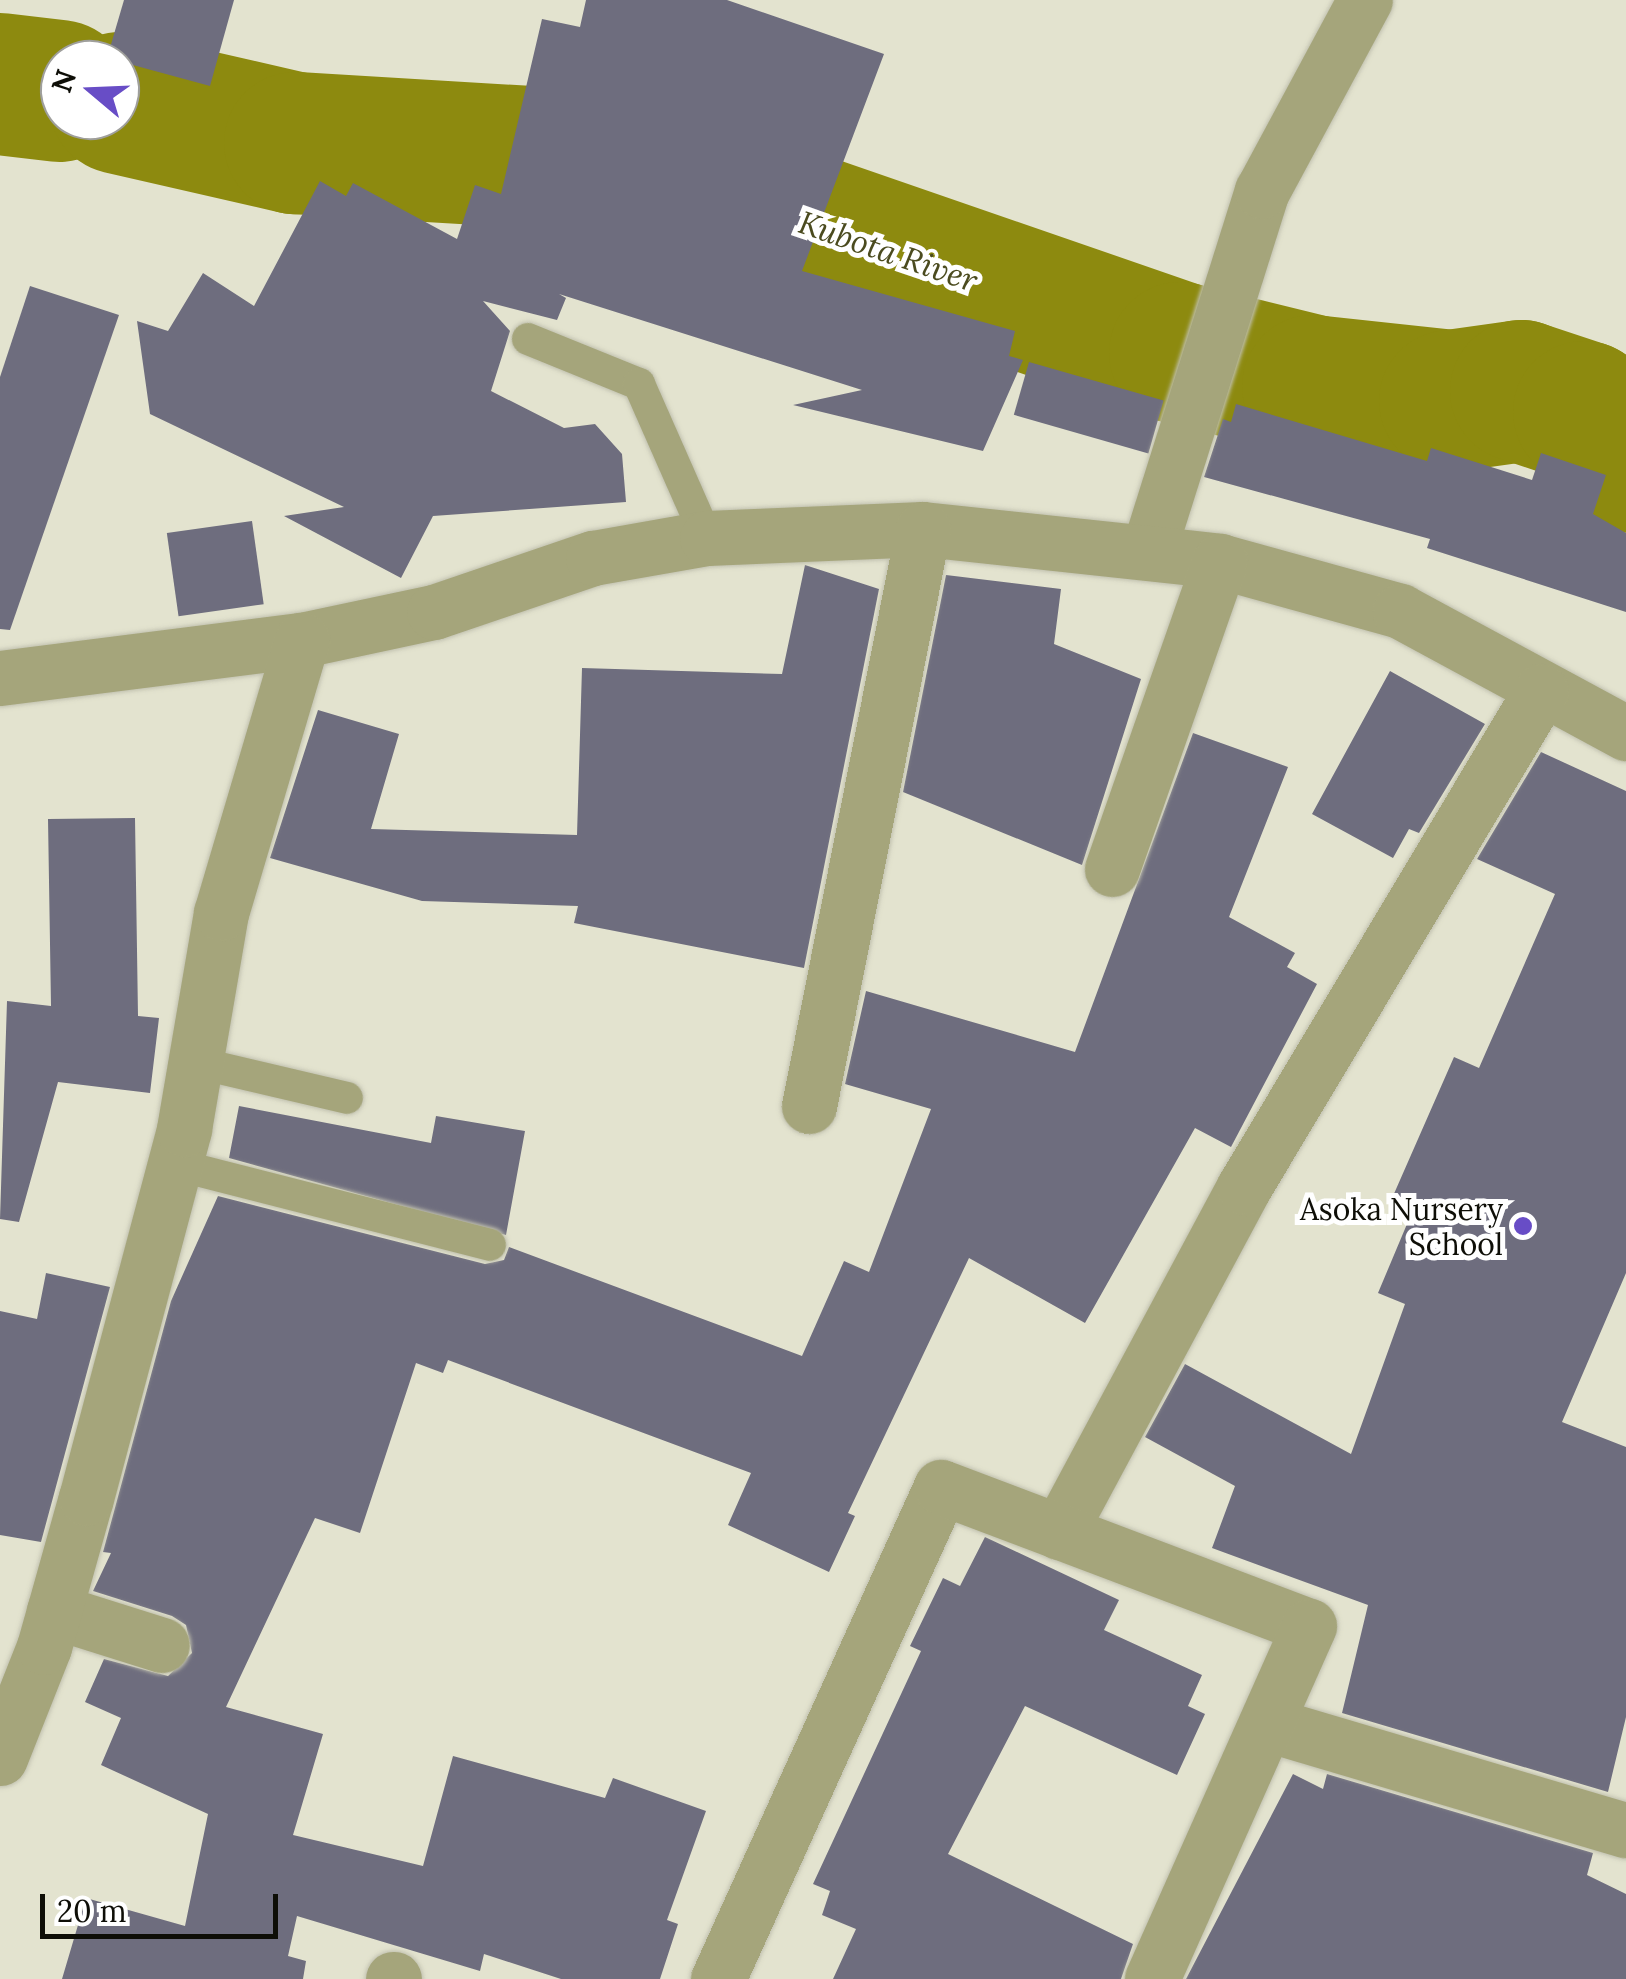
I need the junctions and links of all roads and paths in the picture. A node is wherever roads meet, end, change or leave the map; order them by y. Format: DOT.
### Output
graph roads {
  1 [pos="1365,0"];
  2 [pos="528,340"];
  3 [pos="923,529"];
  4 [pos="707,538"];
  5 [pos="1148,552"];
  6 [pos="1220,560"];
  7 [pos="302,640"];
  8 [pos="0,678"];
  9 [pos="1541,690"];
  10 [pos="1626,733"];
  11 [pos="1112,869"];
  12 [pos="194,1062"];
  13 [pos="348,1098"];
  14 [pos="809,1106"];
  15 [pos="173,1164"];
  16 [pos="490,1245"];
  17 [pos="1059,1532"];
  18 [pos="54,1610"];
  19 [pos="162,1645"];
  20 [pos="1267,1724"];
  21 [pos="0,1758"];
  22 [pos="1626,1830"];
  23 [pos="718,1979"];
  24 [pos="1152,1979"];
  1 -- 5 [label="street"];
  2 -- 4 [label="lane"];
  3 -- 4 [label="street"];
  3 -- 5 [label="street"];
  3 -- 14 [label="street"];
  4 -- 7 [label="street"];
  5 -- 6 [label="street"];
  6 -- 9 [label="street"];
  6 -- 11 [label="street"];
  7 -- 8 [label="street"];
  7 -- 12 [label="street"];
  9 -- 10 [label="street"];
  9 -- 17 [label="street"];
  12 -- 13 [label="lane"];
  12 -- 15 [label="street"];
  15 -- 16 [label="lane"];
  15 -- 18 [label="street"];
  17 -- 20 [label="street"];
  17 -- 23 [label="street"];
  18 -- 19 [label="street"];
  18 -- 21 [label="street"];
  20 -- 22 [label="street"];
  20 -- 24 [label="street"];
}
